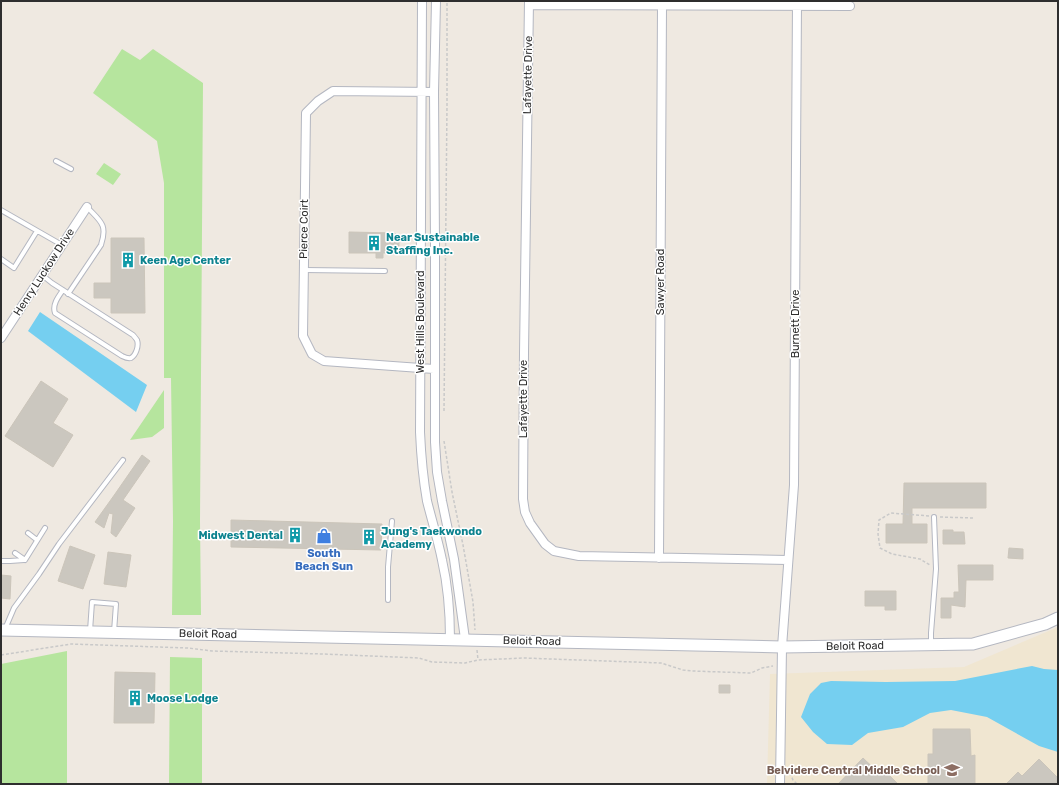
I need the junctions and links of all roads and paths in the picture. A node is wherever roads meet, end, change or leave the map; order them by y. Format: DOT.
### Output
graph roads {
  1 [pos="422,1"];
  2 [pos="436,1"];
  3 [pos="447,1"];
  4 [pos="529,3"];
  5 [pos="797,4"];
  6 [pos="662,6"];
  7 [pos="850,6"];
  8 [pos="422,92"];
  9 [pos="434,92"];
  10 [pos="56,161"];
  11 [pos="71,169"];
  12 [pos="87,207"];
  13 [pos="1,210"];
  14 [pos="38,231"];
  15 [pos="62,245"];
  16 [pos="1,259"];
  17 [pos="304,270"];
  18 [pos="385,271"];
  19 [pos="42,275"];
  20 [pos="63,290"];
  21 [pos="68,294"];
  22 [pos="1,338"];
  23 [pos="420,368"];
  24 [pos="434,369"];
  25 [pos="444,415"];
  26 [pos="444,438"];
  27 [pos="123,460"];
  28 [pos="934,516"];
  29 [pos="973,518"];
  30 [pos="392,521"];
  31 [pos="45,528"];
  32 [pos="28,533"];
  33 [pos="37,540"];
  34 [pos="15,553"];
  35 [pos="658,558"];
  36 [pos="25,560"];
  37 [pos="788,560"];
  38 [pos="1,561"];
  39 [pos="936,569"];
  40 [pos="388,600"];
  41 [pos="1058,618"];
  42 [pos="3,630"];
  43 [pos="90,632"];
  44 [pos="114,632"];
  45 [pos="450,639"];
  46 [pos="470,640"];
  47 [pos="931,645"];
  48 [pos="782,647"];
  49 [pos="1,655"];
  50 [pos="478,660"];
  51 [pos="782,665"];
  52 [pos="790,773"];
  53 [pos="780,784"];
  54 [pos="797,784"];
  1 -- 8 [label="street, West Hills Boulevard"];
  2 -- 9 [label="street, West Hills Boulevard"];
  3 -- 25 [label="path"];
  4 -- 6 [label="street"];
  4 -- 35 [label="street, Lafayette Drive"];
  5 -- 6 [label="street"];
  5 -- 7 [label="street"];
  5 -- 37 [label="street, Burnett Drive"];
  6 -- 35 [label="street, Sawyer Road"];
  8 -- 9 [label="street, Pierce Coirt"];
  8 -- 17 [label="street, Pierce Coirt"];
  8 -- 23 [label="street, West Hills Boulevard"];
  9 -- 24 [label="street, West Hills Boulevard"];
  10 -- 11 [label="lane"];
  12 -- 15 [label="street, Henry Luckow Drive"];
  12 -- 21 [label="lane"];
  13 -- 14 [label="lane"];
  14 -- 15 [label="lane"];
  14 -- 16 [label="lane"];
  15 -- 19 [label="street, Henry Luckow Drive"];
  17 -- 18 [label="lane"];
  17 -- 23 [label="street, Pierce Coirt"];
  19 -- 20 [label="lane"];
  19 -- 22 [label="street, Henry Luckow Drive"];
  20 -- 21 [label="lane"];
  20 -- 21 [label="lane"];
  23 -- 24 [label="street, Pierce Coirt"];
  23 -- 45 [label="street, West Hills Boulevard"];
  24 -- 46 [label="street, West Hills Boulevard"];
  26 -- 46 [label="path"];
  27 -- 42 [label="lane"];
  28 -- 29 [label="path"];
  28 -- 39 [label="lane"];
  28 -- 39 [label="path"];
  30 -- 40 [label="lane"];
  31 -- 33 [label="lane"];
  32 -- 33 [label="lane"];
  33 -- 36 [label="lane"];
  34 -- 36 [label="lane"];
  35 -- 37 [label="street, Lafayette Drive"];
  36 -- 38 [label="lane"];
  37 -- 48 [label="street, Burnett Drive"];
  39 -- 47 [label="lane"];
  41 -- 47 [label="main road, Beloit Road"];
  42 -- 43 [label="main road, Beloit Road"];
  43 -- 44 [label="main road, Beloit Road"];
  43 -- 44 [label="lane"];
  44 -- 45 [label="main road, Beloit Road"];
  45 -- 46 [label="main road, Beloit Road"];
  46 -- 48 [label="main road, Beloit Road"];
  46 -- 50 [label="path"];
  47 -- 48 [label="main road, Beloit Road"];
  48 -- 51 [label="street, Burnett Drive"];
  49 -- 50 [label="path"];
  50 -- 51 [label="path"];
  51 -- 53 [label="street, Burnett Drive"];
  52 -- 54 [label="path"];
}
